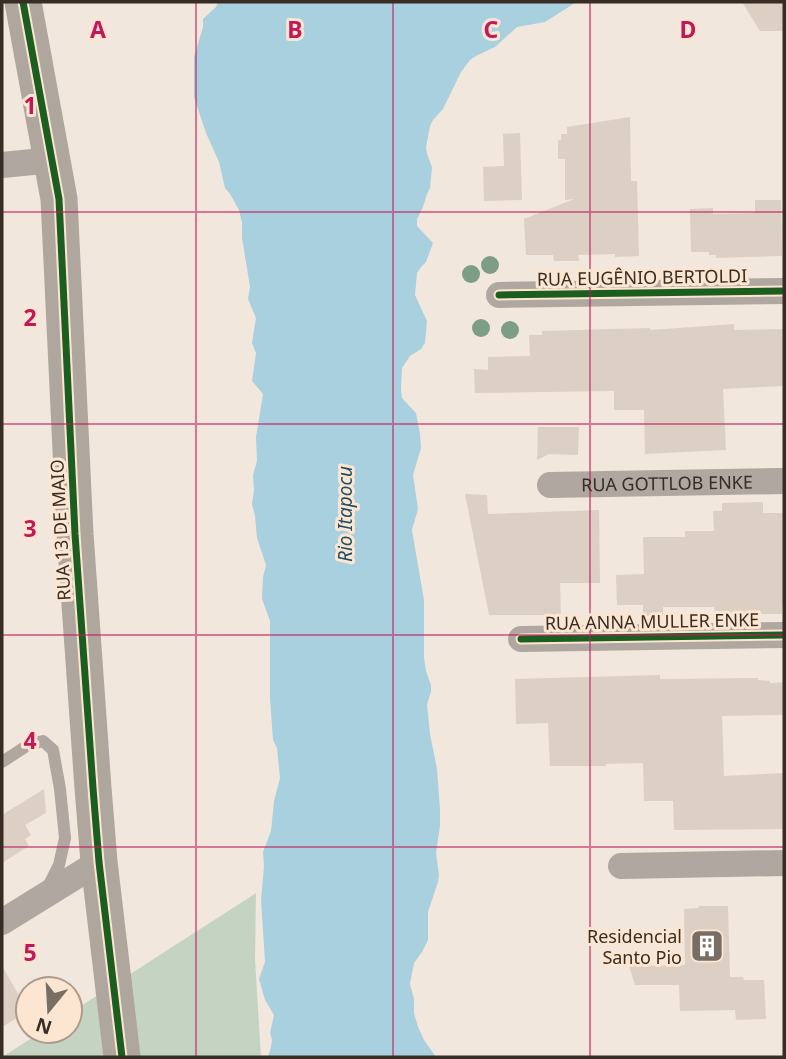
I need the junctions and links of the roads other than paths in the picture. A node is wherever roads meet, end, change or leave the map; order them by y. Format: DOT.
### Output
graph roads {
  1 [pos="23,2"];
  2 [pos="53,160"];
  3 [pos="2,165"];
  4 [pos="784,291"];
  5 [pos="499,295"];
  6 [pos="784,481"];
  7 [pos="550,485"];
  8 [pos="784,635"];
  9 [pos="521,639"];
  10 [pos="2,762"];
  11 [pos="99,863"];
  12 [pos="784,863"];
  13 [pos="621,866"];
  14 [pos="44,896"];
  15 [pos="2,922"];
  16 [pos="122,1057"];
  1 -- 2 [label="main road, RUA 13 DE MAIO"];
  2 -- 3 [label="street"];
  2 -- 11 [label="main road, RUA 13 DE MAIO"];
  4 -- 5 [label="street, RUA EUGÊNIO BERTOLDI"];
  6 -- 7 [label="street, RUA GOTTLOB ENKE"];
  8 -- 9 [label="street, RUA ANNA MULLER ENKE"];
  10 -- 14 [label="lane"];
  11 -- 14 [label="street"];
  11 -- 16 [label="main road, RUA 13 DE MAIO"];
  12 -- 13 [label="street"];
  14 -- 15 [label="street"];
}
